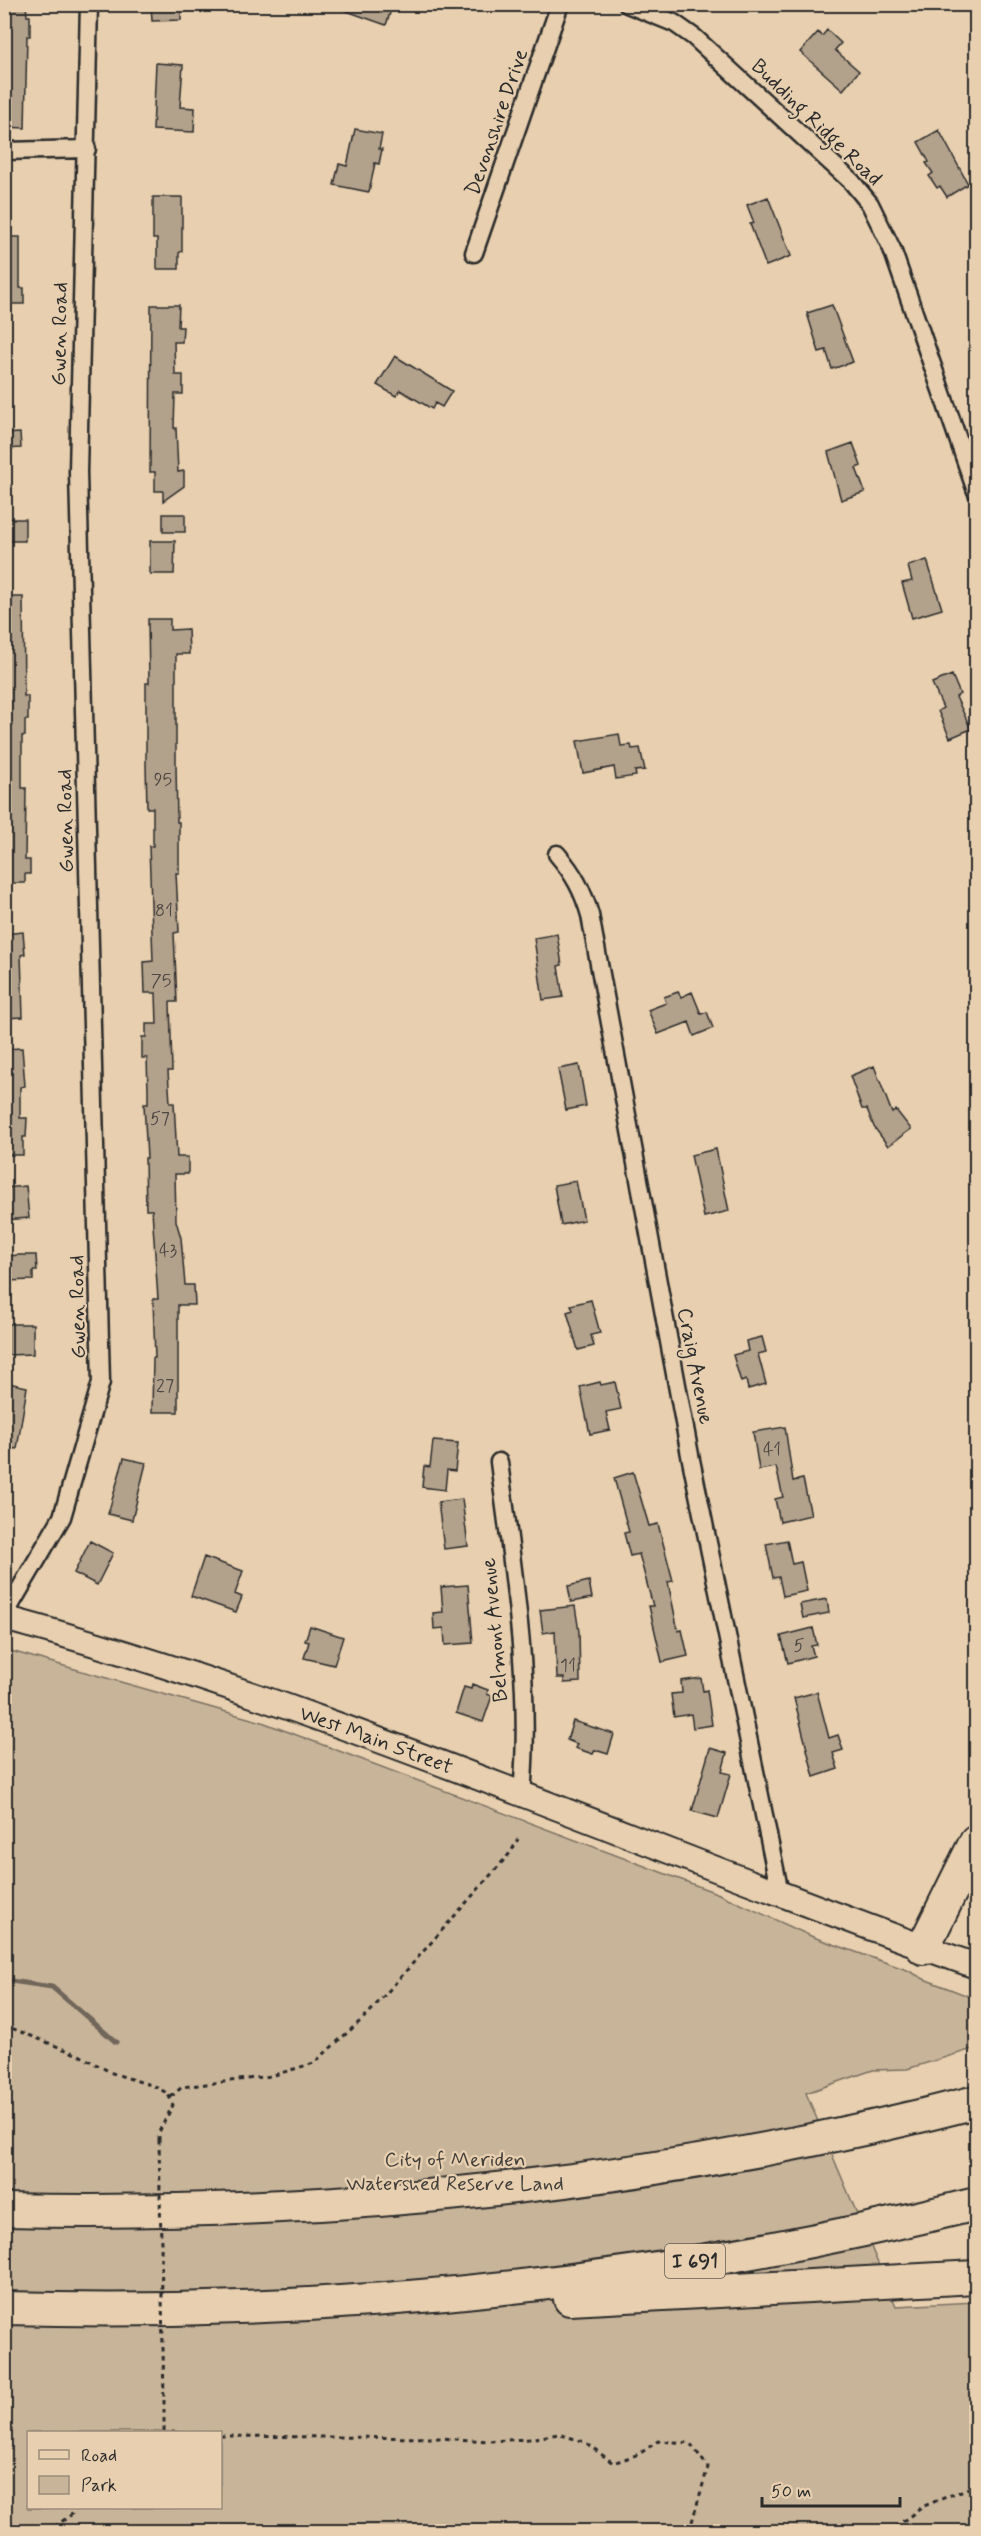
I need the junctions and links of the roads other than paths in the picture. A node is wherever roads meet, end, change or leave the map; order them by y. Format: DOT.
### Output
graph roads {
  1 [pos="89,4"];
  2 [pos="560,4"];
  3 [pos="627,4"];
  4 [pos="87,149"];
  5 [pos="4,151"];
  6 [pos="474,253"];
  7 [pos="976,491"];
  8 [pos="557,854"];
  9 [pos="499,1462"];
  10 [pos="4,1617"];
  11 [pos="522,1794"];
  12 [pos="976,1841"];
  13 [pos="780,1893"];
  14 [pos="924,1947"];
  15 [pos="976,1966"];
  16 [pos="976,2102"];
  17 [pos="976,2204"];
  18 [pos="4,2210"];
  19 [pos="976,2277"];
  20 [pos="411,2297"];
  21 [pos="4,2308"];
  1 -- 4 [label="street, Gwen Road"];
  2 -- 6 [label="street, Devonshire Drive"];
  3 -- 7 [label="street, Budding Ridge Road"];
  4 -- 5 [label="street"];
  4 -- 10 [label="street, Gwen Road"];
  8 -- 13 [label="street, Craig Avenue"];
  9 -- 11 [label="street, Belmont Avenue"];
  10 -- 11 [label="main road, West Main Street"];
  11 -- 13 [label="main road, West Main Street"];
  12 -- 14 [label="highway"];
  13 -- 14 [label="main road, West Main Street"];
  14 -- 15 [label="main road, West Main Street"];
  16 -- 18 [label="highway"];
  17 -- 20 [label="highway, I 691"];
  19 -- 20 [label="highway"];
  20 -- 21 [label="highway, I 691"];
}
